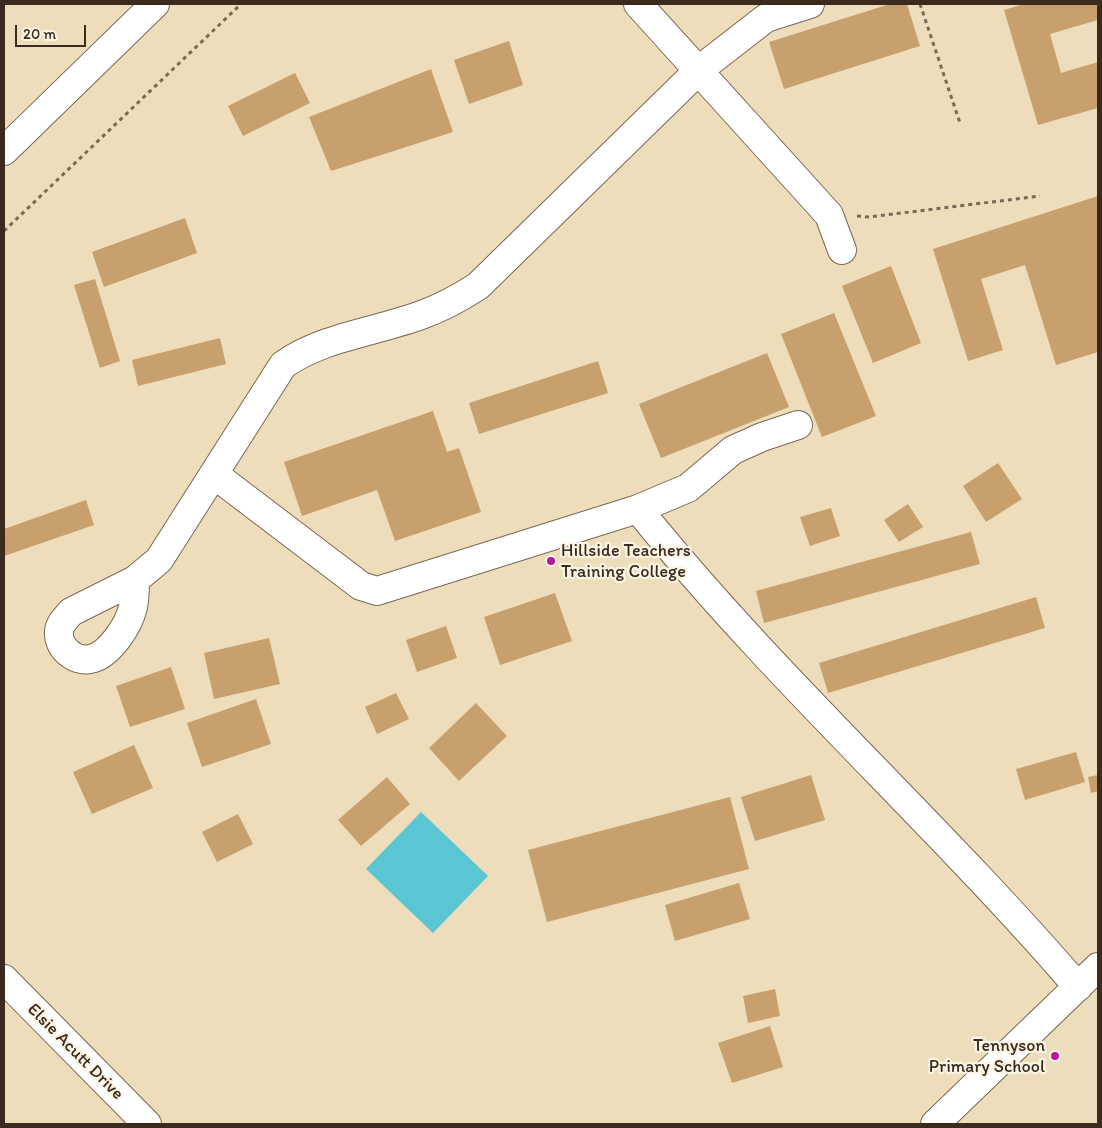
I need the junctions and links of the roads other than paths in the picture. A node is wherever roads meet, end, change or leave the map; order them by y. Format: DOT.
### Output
graph roads {
  1 [pos="155,4"];
  2 [pos="638,4"];
  3 [pos="810,4"];
  4 [pos="699,70"];
  5 [pos="4,151"];
  6 [pos="842,250"];
  7 [pos="798,425"];
  8 [pos="215,475"];
  9 [pos="638,509"];
  10 [pos="135,580"];
  11 [pos="1098,967"];
  12 [pos="4,979"];
  13 [pos="1078,987"];
  14 [pos="946,1121"];
  15 [pos="147,1124"];
  1 -- 5 [label="street"];
  2 -- 4 [label="street"];
  3 -- 4 [label="street"];
  4 -- 6 [label="street"];
  4 -- 8 [label="street"];
  7 -- 9 [label="street"];
  8 -- 9 [label="street"];
  8 -- 10 [label="street"];
  9 -- 13 [label="street"];
  11 -- 13 [label="street"];
  12 -- 15 [label="street, Elsie Acutt Drive"];
  13 -- 14 [label="street"];
}
